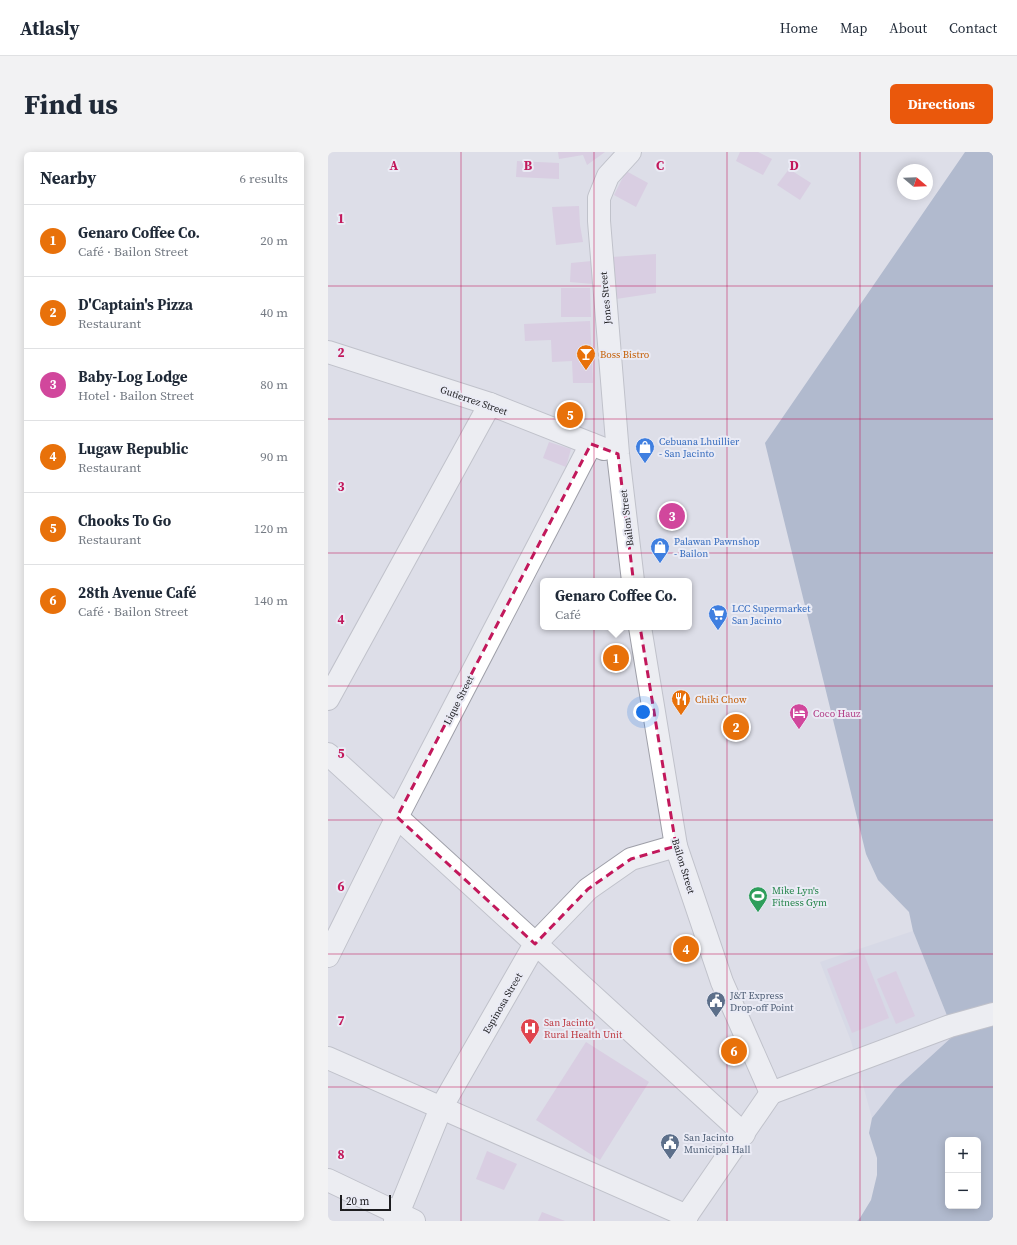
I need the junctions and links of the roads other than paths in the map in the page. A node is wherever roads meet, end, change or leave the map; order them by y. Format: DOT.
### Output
graph roads {
  1 [pos="630,152"];
  2 [pos="328,352"];
  3 [pos="490,404"];
  4 [pos="591,444"];
  5 [pos="618,454"];
  6 [pos="633,578"];
  7 [pos="640,630"];
  8 [pos="328,699"];
  9 [pos="328,754"];
  10 [pos="397,817"];
  11 [pos="676,846"];
  12 [pos="536,944"];
  13 [pos="328,956"];
  14 [pos="993,1014"];
  15 [pos="328,1058"];
  16 [pos="771,1093"];
  17 [pos="441,1108"];
  18 [pos="744,1134"];
  19 [pos="328,1180"];
  20 [pos="685,1218"];
  21 [pos="403,1219"];
  1 -- 5 [label="street, Jones Street"];
  2 -- 3 [label="street, Gutierrez Street"];
  3 -- 4 [label="street, Gutierrez Street"];
  3 -- 8 [label="street"];
  4 -- 5 [label="street, Gutierrez Street"];
  4 -- 10 [label="street, Lique Street"];
  5 -- 6 [label="street, Bailon Street"];
  7 -- 11 [label="street, Bailon Street"];
  9 -- 10 [label="street"];
  10 -- 12 [label="street"];
  10 -- 13 [label="street, Lique Street"];
  11 -- 12 [label="street, Espinosa Street"];
  11 -- 16 [label="street, Bailon Street"];
  12 -- 17 [label="street, Espinosa Street"];
  12 -- 18 [label="street"];
  14 -- 16 [label="street"];
  15 -- 17 [label="street"];
  16 -- 18 [label="street"];
  17 -- 20 [label="street"];
  17 -- 21 [label="street, Espinosa Street"];
  18 -- 20 [label="street"];
  19 -- 21 [label="street"];
}
